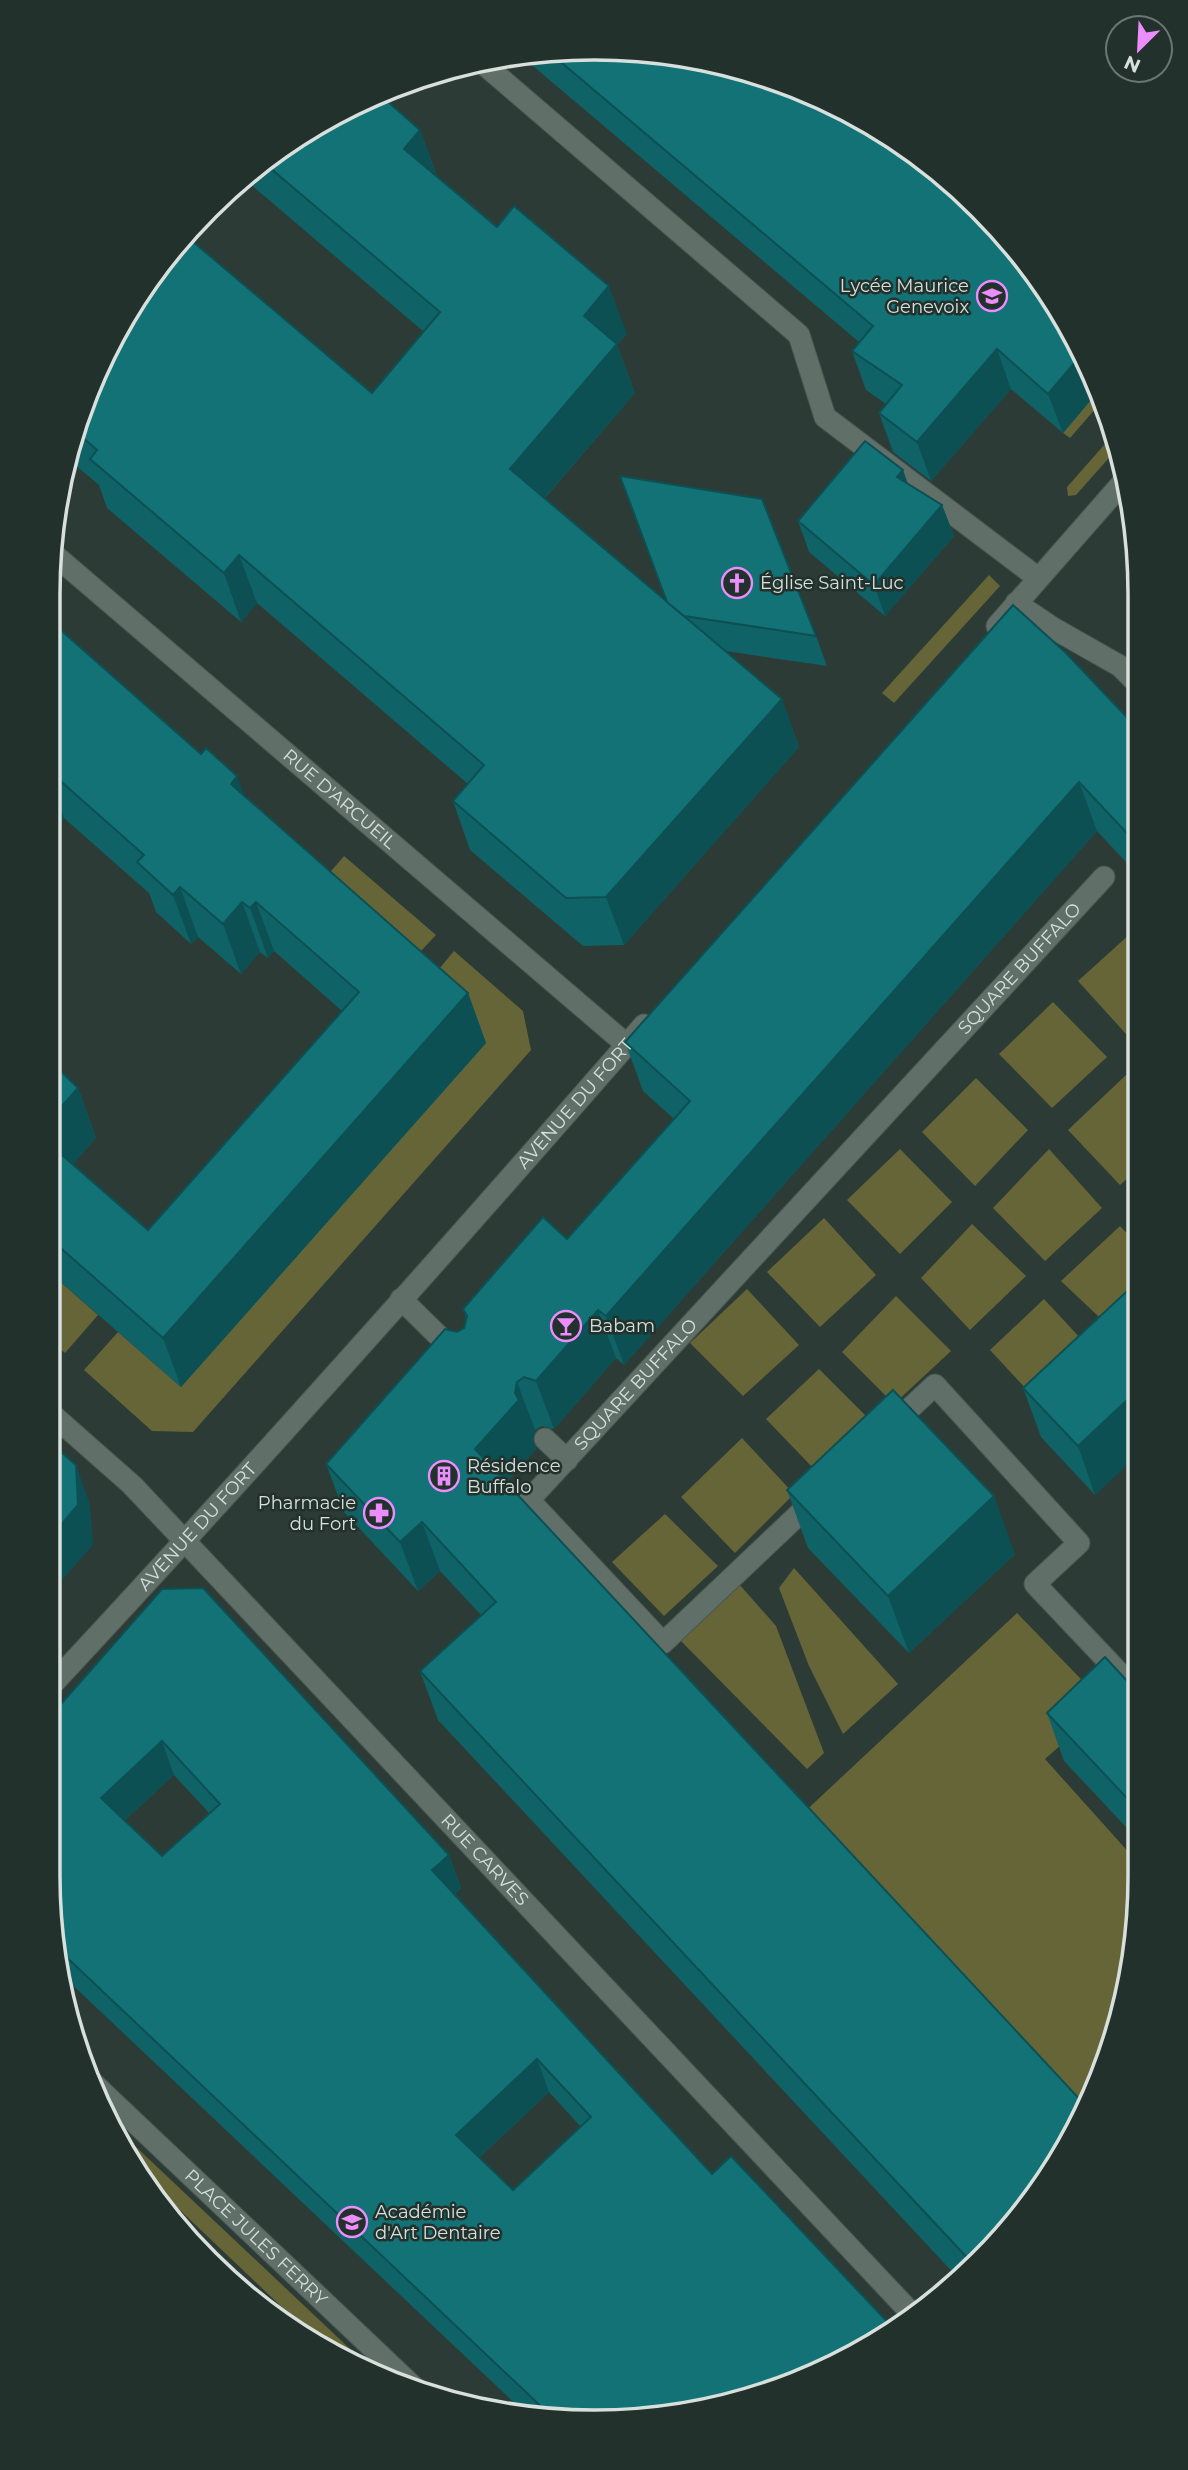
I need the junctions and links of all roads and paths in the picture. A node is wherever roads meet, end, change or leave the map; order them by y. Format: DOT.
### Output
graph roads {
  1 [pos="491,70"];
  2 [pos="1118,488"];
  3 [pos="61,561"];
  4 [pos="1038,578"];
  5 [pos="1016,603"];
  6 [pos="980,644"];
  7 [pos="1128,674"];
  8 [pos="1104,877"];
  9 [pos="654,1014"];
  10 [pos="627,1045"];
  11 [pos="401,1299"];
  12 [pos="472,1368"];
  13 [pos="60,1421"];
  14 [pos="545,1439"];
  15 [pos="874,1442"];
  16 [pos="567,1460"];
  17 [pos="834,1480"];
  18 [pos="184,1541"];
  19 [pos="60,1676"];
  20 [pos="1128,1682"];
  21 [pos="108,2097"];
  22 [pos="907,2309"];
  23 [pos="400,2374"];
  1 -- 4 [label="street"];
  2 -- 4 [label="street"];
  3 -- 10 [label="street, RUE D'ARCUEIL"];
  4 -- 5 [label="street"];
  5 -- 6 [label="street"];
  5 -- 7 [label="street"];
  8 -- 16 [label="street, SQUARE BUFFALO"];
  9 -- 10 [label="street, AVENUE DU FORT"];
  10 -- 11 [label="street, AVENUE DU FORT"];
  11 -- 12 [label="street"];
  11 -- 18 [label="street, AVENUE DU FORT"];
  13 -- 18 [label="street, RUE CARVES"];
  14 -- 16 [label="street"];
  15 -- 20 [label="street"];
  16 -- 17 [label="street, SQUARE BUFFALO"];
  18 -- 19 [label="street, AVENUE DU FORT"];
  18 -- 22 [label="street, RUE CARVES"];
  21 -- 23 [label="street, PLACE JULES FERRY"];
}
